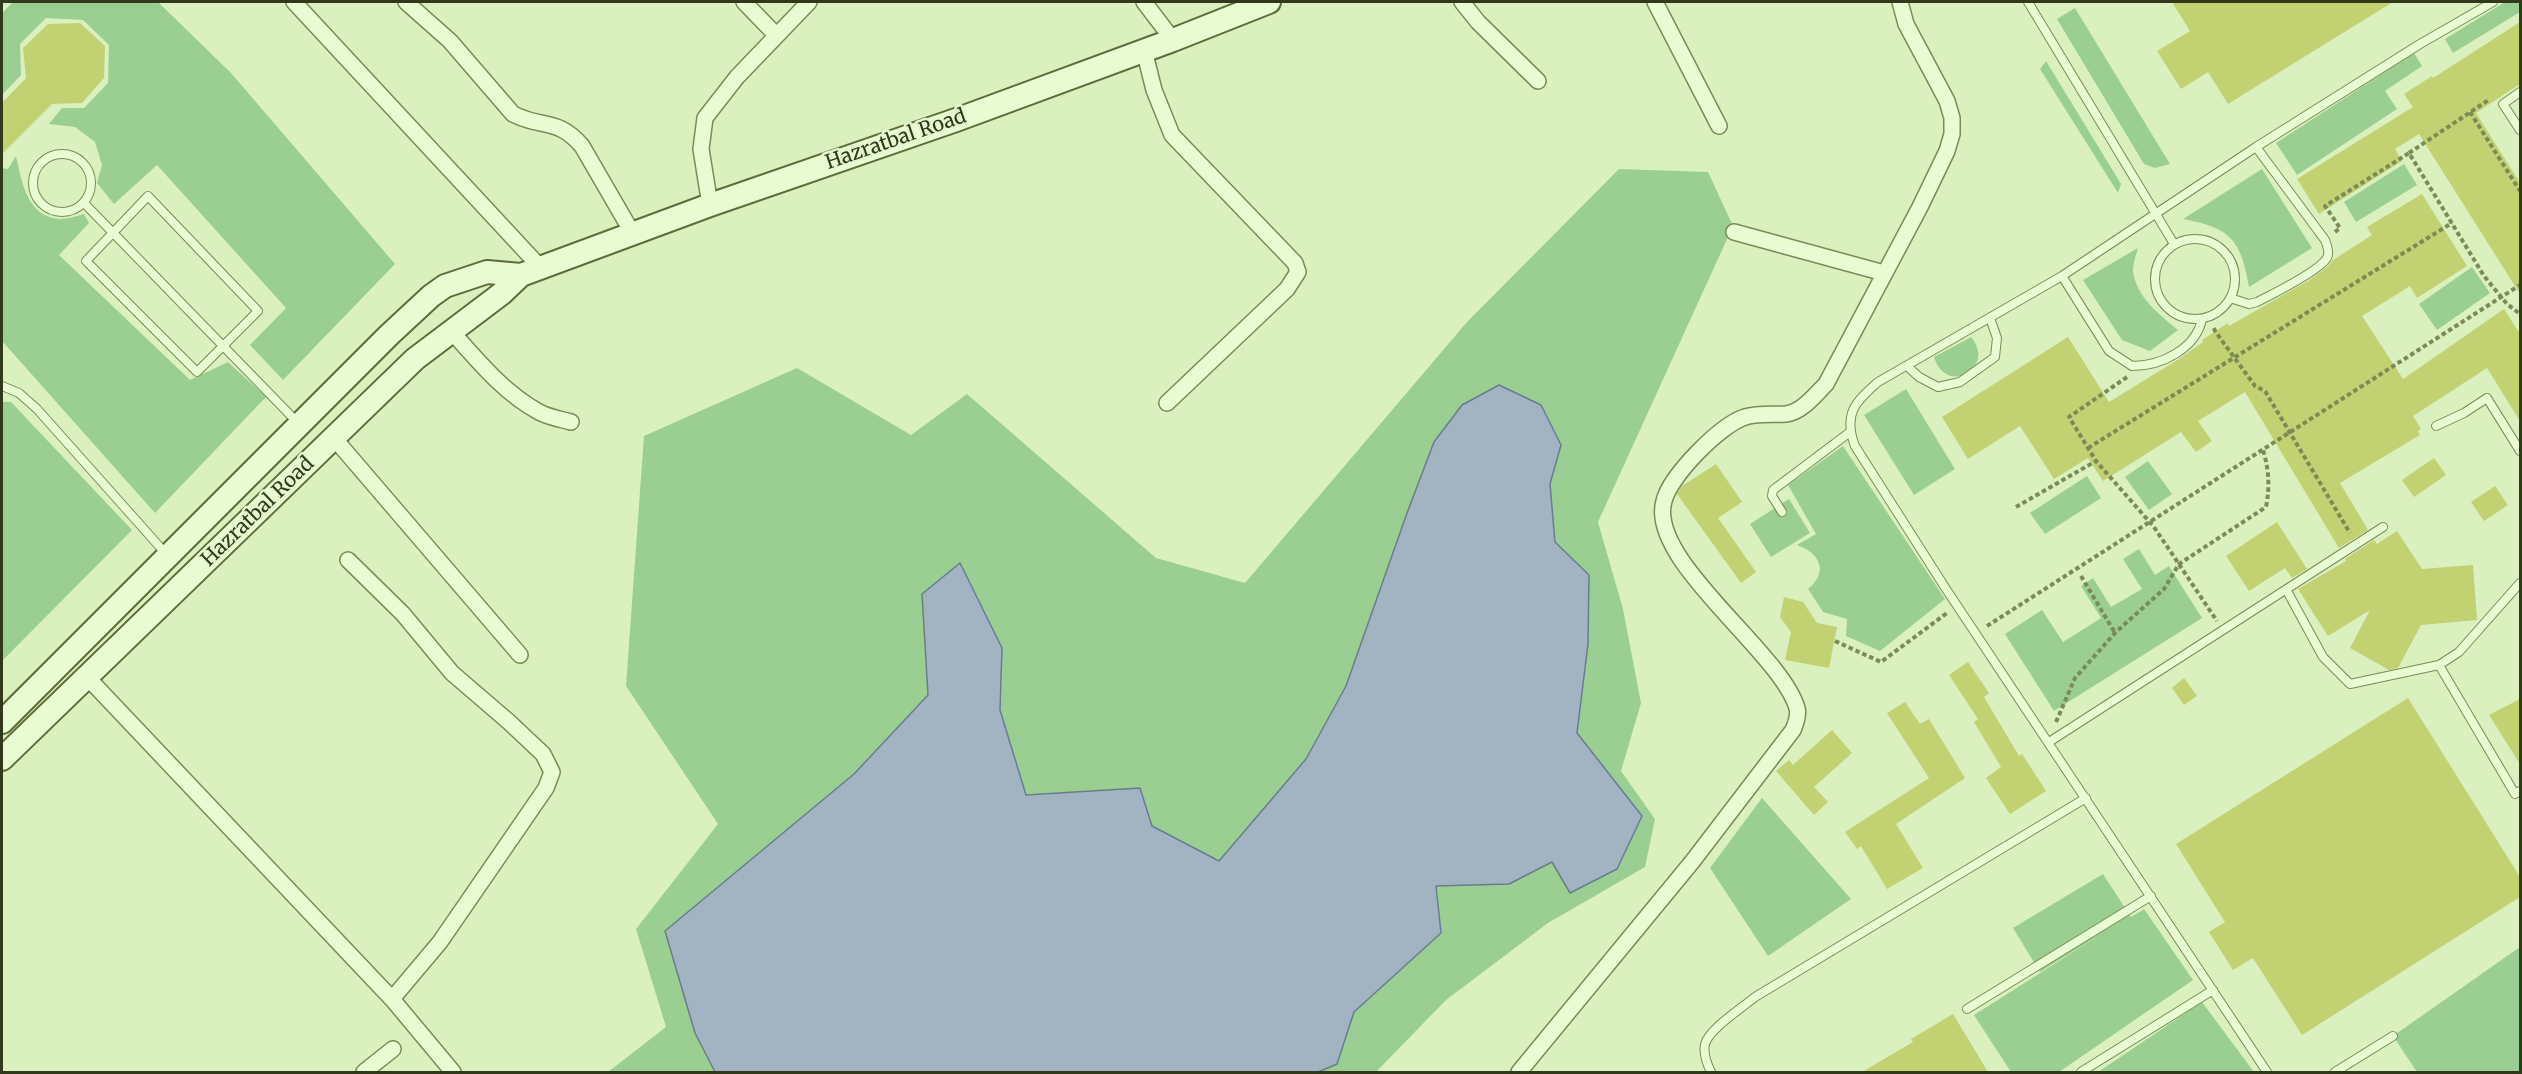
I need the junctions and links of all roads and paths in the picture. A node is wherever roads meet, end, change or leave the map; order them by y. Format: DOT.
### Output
graph roads {
  1 [pos="294,2"];
  2 [pos="406,2"];
  3 [pos="744,2"];
  4 [pos="809,2"];
  5 [pos="1144,2"];
  6 [pos="1267,2"];
  7 [pos="1462,2"];
  8 [pos="1655,2"];
  9 [pos="1900,2"];
  10 [pos="2028,2"];
  11 [pos="2493,2"];
  12 [pos="776,35"];
  13 [pos="1173,40"];
  14 [pos="1144,50"];
  15 [pos="1538,81"];
  16 [pos="2520,92"];
  17 [pos="2495,95"];
  18 [pos="2470,112"];
  19 [pos="1719,126"];
  20 [pos="2520,130"];
  21 [pos="2256,147"];
  22 [pos="2409,153"];
  23 [pos="2520,191"];
  24 [pos="84,203"];
  25 [pos="710,205"];
  26 [pos="2155,215"];
  27 [pos="2452,223"];
  28 [pos="112,232"];
  29 [pos="1734,232"];
  30 [pos="633,234"];
  31 [pos="2325,240"];
  32 [pos="2174,244"];
  33 [pos="531,271"];
  34 [pos="1884,273"];
  35 [pos="2062,276"];
  36 [pos="2520,285"];
  37 [pos="2501,297"];
  38 [pos="2230,298"];
  39 [pos="2520,314"];
  40 [pos="2213,315"];
  41 [pos="1990,318"];
  42 [pos="2202,319"];
  43 [pos="452,332"];
  44 [pos="223,346"];
  45 [pos="2234,358"];
  46 [pos="1906,366"];
  47 [pos="2143,366"];
  48 [pos="2,386"];
  49 [pos="1167,403"];
  50 [pos="571,422"];
  51 [pos="299,424"];
  52 [pos="2436,426"];
  53 [pos="1850,432"];
  54 [pos="2290,433"];
  55 [pos="334,438"];
  56 [pos="2088,448"];
  57 [pos="2263,450"];
  58 [pos="2520,451"];
  59 [pos="2096,461"];
  60 [pos="2016,507"];
  61 [pos="1782,512"];
  62 [pos="2150,522"];
  63 [pos="2384,527"];
  64 [pos="2358,544"];
  65 [pos="168,556"];
  66 [pos="348,560"];
  67 [pos="2179,564"];
  68 [pos="2081,576"];
  69 [pos="2520,583"];
  70 [pos="2287,591"];
  71 [pos="1957,605"];
  72 [pos="2224,631"];
  73 [pos="1976,633"];
  74 [pos="2115,633"];
  75 [pos="1835,641"];
  76 [pos="520,655"];
  77 [pos="2439,665"];
  78 [pos="87,677"];
  79 [pos="2,722"];
  80 [pos="2049,742"];
  81 [pos="2,759"];
  82 [pos="2520,791"];
  83 [pos="2086,798"];
  84 [pos="2151,896"];
  85 [pos="2213,990"];
  86 [pos="392,999"];
  87 [pos="1967,1009"];
  88 [pos="2392,1036"];
  89 [pos="393,1049"];
  90 [pos="364,1072"];
  91 [pos="453,1072"];
  92 [pos="1519,1072"];
  93 [pos="1711,1072"];
  94 [pos="2081,1072"];
  95 [pos="2267,1072"];
  96 [pos="2335,1072"];
  1 -- 33 [label="street"];
  2 -- 30 [label="street"];
  3 -- 12 [label="street"];
  4 -- 12 [label="street"];
  5 -- 13 [label="street"];
  6 -- 13 [label="main road, Hazratbal Road"];
  7 -- 15 [label="street"];
  8 -- 19 [label="street"];
  9 -- 34 [label="street"];
  10 -- 26 [label="lane"];
  11 -- 21 [label="lane"];
  12 -- 25 [label="street"];
  13 -- 14 [label="main road, Hazratbal Road"];
  14 -- 25 [label="main road, Hazratbal Road"];
  14 -- 49 [label="street"];
  16 -- 20 [label="lane"];
  17 -- 18 [label="path"];
  18 -- 22 [label="path"];
  18 -- 23 [label="path"];
  21 -- 26 [label="lane"];
  21 -- 31 [label="lane"];
  22 -- 27 [label="path"];
  22 -- 31 [label="path"];
  24 -- 24 [label="lane"];
  24 -- 28 [label="lane"];
  25 -- 30 [label="main road, Hazratbal Road"];
  26 -- 32 [label="lane"];
  26 -- 35 [label="lane"];
  27 -- 37 [label="path"];
  27 -- 45 [label="path"];
  28 -- 44 [label="lane"];
  28 -- 44 [label="lane"];
  28 -- 44 [label="lane"];
  29 -- 34 [label="street"];
  30 -- 33 [label="main road, Hazratbal Road"];
  31 -- 38 [label="lane"];
  32 -- 38 [label="lane"];
  32 -- 42 [label="lane"];
  33 -- 43 [label="main road, Hazratbal Road"];
  33 -- 51 [label="main road, Hazratbal Road"];
  34 -- 92 [label="street"];
  35 -- 41 [label="lane"];
  35 -- 47 [label="lane"];
  36 -- 37 [label="path"];
  37 -- 39 [label="path"];
  37 -- 54 [label="path"];
  38 -- 40 [label="lane"];
  40 -- 42 [label="lane"];
  40 -- 45 [label="path"];
  41 -- 46 [label="lane"];
  41 -- 46 [label="lane"];
  42 -- 47 [label="lane"];
  43 -- 50 [label="street"];
  43 -- 55 [label="main road, Hazratbal Road"];
  44 -- 51 [label="lane"];
  45 -- 54 [label="path"];
  45 -- 56 [label="path"];
  46 -- 53 [label="lane"];
  47 -- 56 [label="path"];
  48 -- 65 [label="lane"];
  51 -- 65 [label="main road, Hazratbal Road"];
  52 -- 58 [label="lane"];
  53 -- 61 [label="lane"];
  53 -- 71 [label="lane"];
  54 -- 57 [label="path"];
  54 -- 64 [label="path"];
  55 -- 76 [label="street"];
  55 -- 78 [label="main road, Hazratbal Road"];
  56 -- 59 [label="path"];
  57 -- 62 [label="path"];
  57 -- 67 [label="path"];
  59 -- 60 [label="path"];
  59 -- 62 [label="path"];
  62 -- 67 [label="path"];
  62 -- 73 [label="path"];
  63 -- 64 [label="lane"];
  64 -- 70 [label="lane"];
  65 -- 79 [label="main road, Hazratbal Road"];
  66 -- 86 [label="street"];
  67 -- 72 [label="path"];
  67 -- 74 [label="path"];
  68 -- 74 [label="path"];
  69 -- 77 [label="lane"];
  70 -- 72 [label="lane"];
  70 -- 77 [label="lane"];
  71 -- 73 [label="lane"];
  71 -- 75 [label="path"];
  72 -- 80 [label="lane"];
  73 -- 80 [label="lane"];
  74 -- 80 [label="path"];
  77 -- 82 [label="lane"];
  78 -- 81 [label="main road, Hazratbal Road"];
  78 -- 86 [label="street"];
  80 -- 83 [label="lane"];
  83 -- 84 [label="lane"];
  83 -- 93 [label="lane"];
  84 -- 85 [label="lane"];
  84 -- 87 [label="lane"];
  85 -- 94 [label="lane"];
  85 -- 95 [label="lane"];
  86 -- 91 [label="street"];
  88 -- 96 [label="lane"];
  89 -- 90 [label="street"];
}
